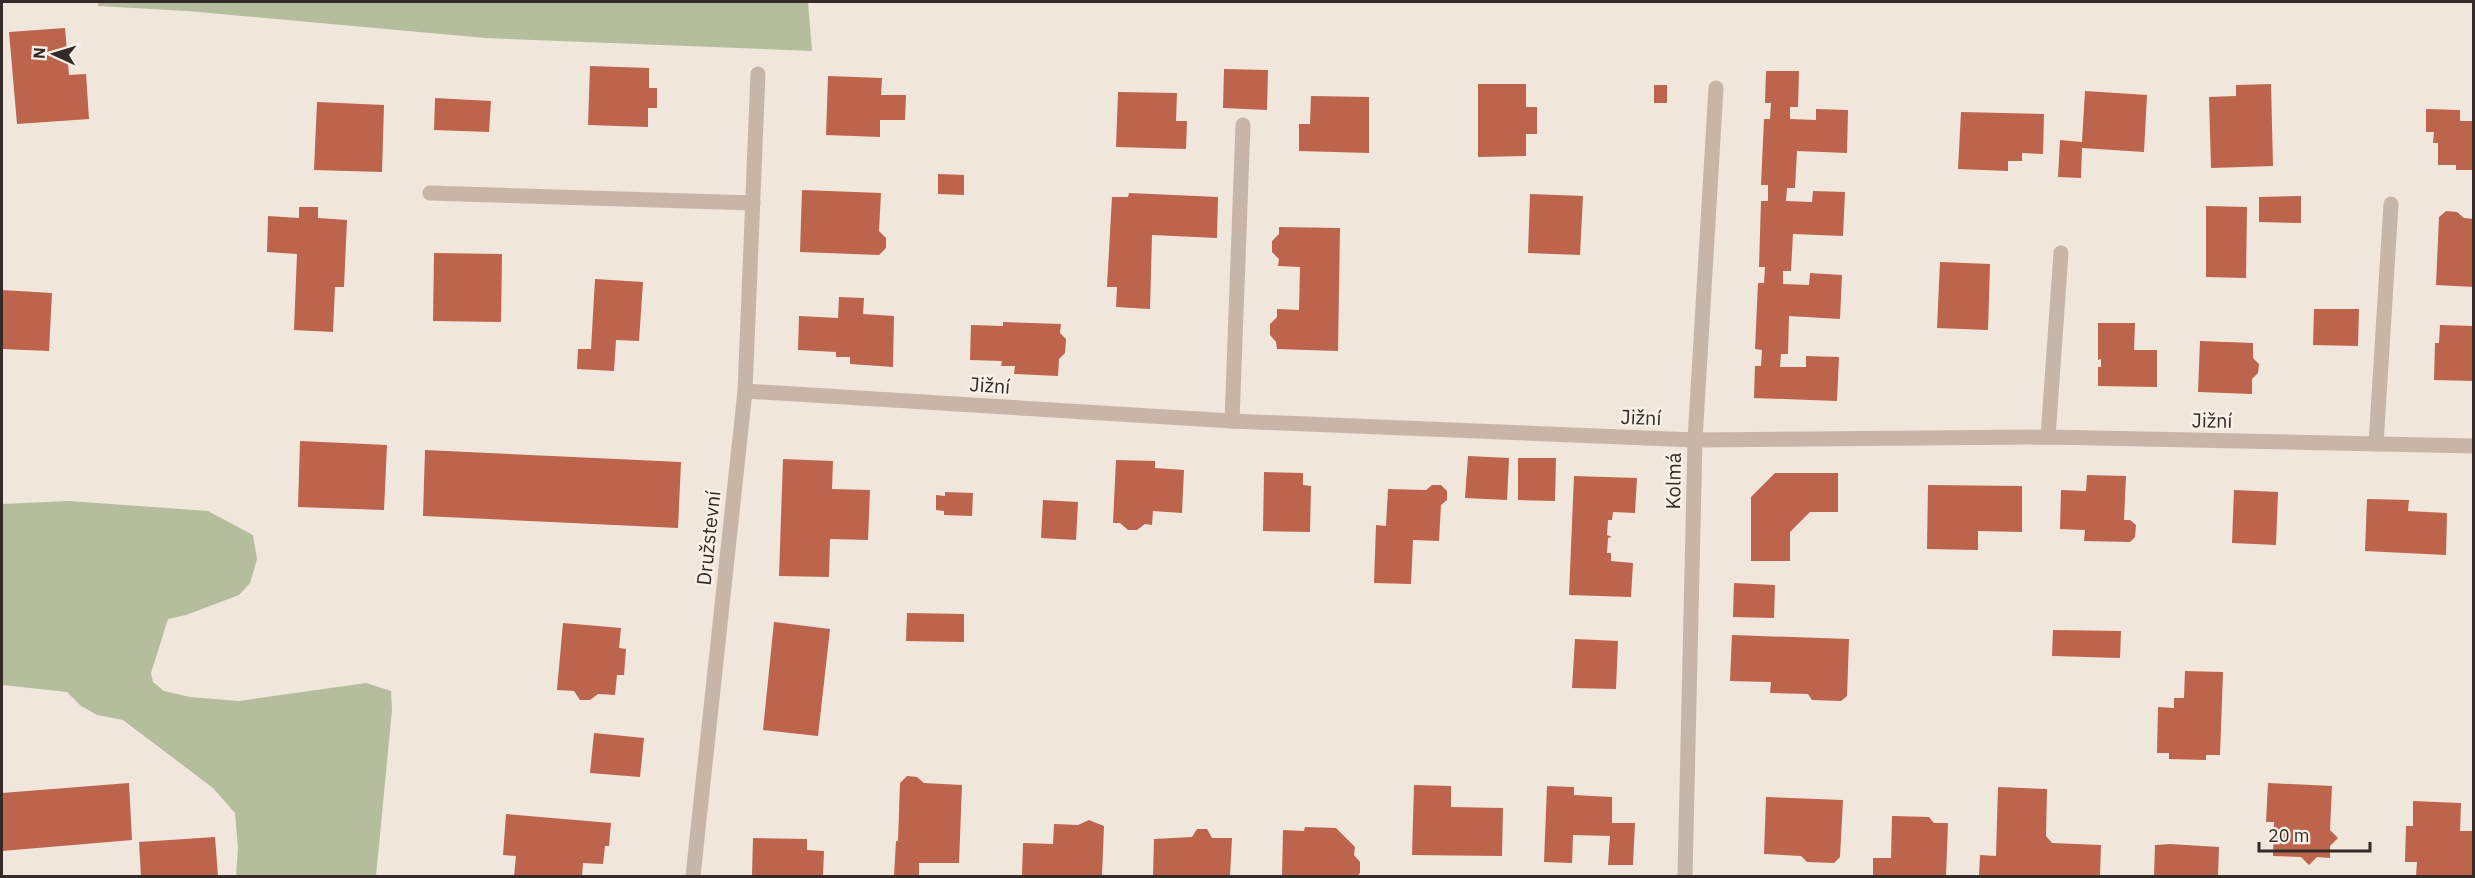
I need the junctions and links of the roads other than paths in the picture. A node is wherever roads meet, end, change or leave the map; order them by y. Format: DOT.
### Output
graph roads {
  1 [pos="758,74"];
  2 [pos="1716,88"];
  3 [pos="1243,125"];
  4 [pos="430,193"];
  5 [pos="753,203"];
  6 [pos="2391,204"];
  7 [pos="2061,253"];
  8 [pos="745,391"];
  9 [pos="1232,421"];
  10 [pos="2048,437"];
  11 [pos="1695,440"];
  12 [pos="2376,444"];
  13 [pos="2474,446"];
  14 [pos="693,876"];
  15 [pos="1685,876"];
  1 -- 5 [label="street, Družstevní"];
  2 -- 11 [label="street, Kolmá"];
  3 -- 9 [label="street"];
  4 -- 5 [label="street"];
  5 -- 8 [label="street, Družstevní"];
  6 -- 12 [label="street"];
  7 -- 10 [label="street"];
  8 -- 9 [label="street, Jižní"];
  8 -- 14 [label="street, Družstevní"];
  9 -- 11 [label="street, Jižní"];
  10 -- 11 [label="street, Jižní"];
  10 -- 12 [label="street, Jižní"];
  11 -- 15 [label="street, Kolmá"];
  12 -- 13 [label="street, Jižní"];
}
